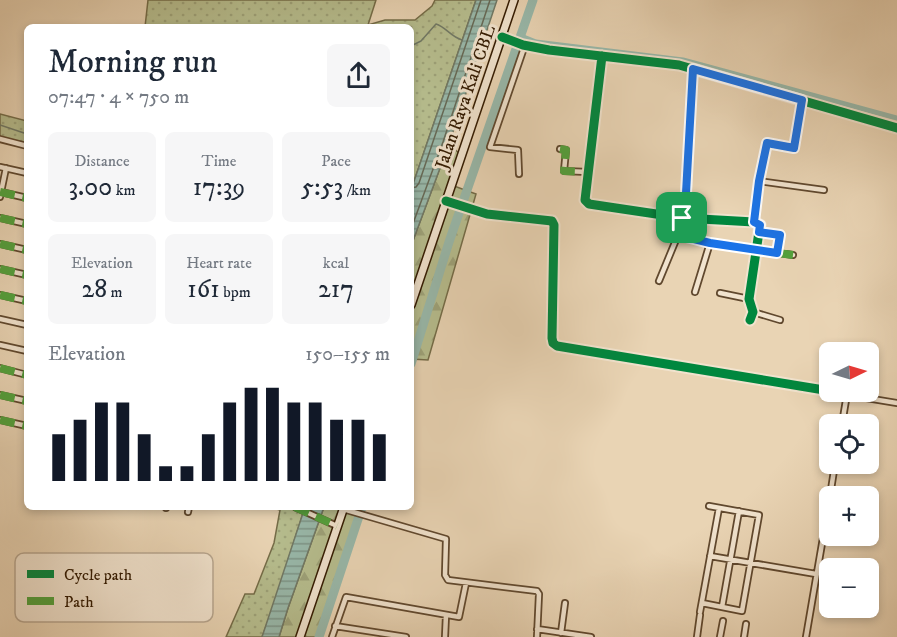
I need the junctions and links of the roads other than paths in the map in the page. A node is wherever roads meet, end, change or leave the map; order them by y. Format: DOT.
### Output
graph roads {
  1 [pos="514,0"];
  2 [pos="502,37"];
  3 [pos="513,42"];
  4 [pos="524,45"];
  5 [pos="602,56"];
  6 [pos="693,69"];
  7 [pos="802,100"];
  8 [pos="897,128"];
  9 [pos="0,139"];
  10 [pos="24,145"];
  11 [pos="560,149"];
  12 [pos="3,168"];
  13 [pos="24,172"];
  14 [pos="588,172"];
  15 [pos="519,174"];
  16 [pos="759,181"];
  17 [pos="824,190"];
  18 [pos="0,194"];
  19 [pos="24,198"];
  20 [pos="446,201"];
  21 [pos="0,218"];
  22 [pos="682,218"];
  23 [pos="754,222"];
  24 [pos="24,223"];
  25 [pos="759,232"];
  26 [pos="678,235"];
  27 [pos="710,243"];
  28 [pos="0,244"];
  29 [pos="24,249"];
  30 [pos="757,250"];
  31 [pos="777,253"];
  32 [pos="793,255"];
  33 [pos="0,268"];
  34 [pos="24,274"];
  35 [pos="659,281"];
  36 [pos="695,292"];
  37 [pos="720,293"];
  38 [pos="0,295"];
  39 [pos="414,296"];
  40 [pos="749,299"];
  41 [pos="24,300"];
  42 [pos="753,312"];
  43 [pos="0,319"];
  44 [pos="750,320"];
  45 [pos="780,320"];
  46 [pos="24,324"];
  47 [pos="0,345"];
  48 [pos="24,350"];
  49 [pos="0,368"];
  50 [pos="24,374"];
  51 [pos="819,389"];
  52 [pos="0,395"];
  53 [pos="24,400"];
  54 [pos="879,400"];
  55 [pos="897,403"];
  56 [pos="0,420"];
  57 [pos="24,425"];
  58 [pos="708,506"];
  59 [pos="719,508"];
  60 [pos="301,510"];
  61 [pos="342,510"];
  62 [pos="348,510"];
  63 [pos="739,511"];
  64 [pos="337,526"];
  65 [pos="821,546"];
  66 [pos="710,556"];
  67 [pos="730,559"];
  68 [pos="750,562"];
  69 [pos="816,574"];
  70 [pos="466,582"];
  71 [pos="565,603"];
  72 [pos="702,603"];
  73 [pos="722,607"];
  74 [pos="446,615"];
  75 [pos="723,621"];
  76 [pos="746,624"];
  77 [pos="335,626"];
  78 [pos="537,629"];
  79 [pos="561,633"];
  80 [pos="300,637"];
  81 [pos="332,637"];
  82 [pos="406,637"];
  83 [pos="445,637"];
  84 [pos="537,637"];
  85 [pos="591,637"];
  86 [pos="697,637"];
  87 [pos="720,637"];
  88 [pos="744,637"];
  89 [pos="806,637"];
  1 -- 2 [label="main road, Jalan Raya Kali CBL"];
  2 -- 3 [label="street"];
  2 -- 20 [label="main road, Jalan Raya Kali CBL"];
  3 -- 4 [label="street"];
  4 -- 5 [label="street"];
  4 -- 15 [label="street"];
  5 -- 6 [label="street"];
  5 -- 14 [label="street"];
  6 -- 7 [label="street"];
  6 -- 22 [label="street"];
  7 -- 8 [label="street"];
  7 -- 16 [label="street"];
  9 -- 10 [label="street"];
  11 -- 14 [label="street"];
  12 -- 13 [label="street"];
  12 -- 18 [label="street"];
  14 -- 22 [label="street"];
  16 -- 17 [label="street"];
  16 -- 23 [label="street"];
  18 -- 19 [label="street"];
  20 -- 39 [label="main road, Jalan Raya Kali CBL"];
  20 -- 51 [label="street"];
  21 -- 24 [label="street"];
  22 -- 23 [label="street"];
  22 -- 26 [label="street"];
  23 -- 25 [label="street"];
  25 -- 30 [label="street"];
  25 -- 31 [label="street"];
  26 -- 27 [label="street"];
  26 -- 35 [label="street"];
  27 -- 30 [label="street"];
  27 -- 36 [label="street"];
  28 -- 29 [label="street"];
  30 -- 31 [label="street"];
  30 -- 40 [label="street"];
  31 -- 32 [label="street"];
  33 -- 34 [label="street"];
  37 -- 40 [label="street"];
  38 -- 41 [label="street"];
  40 -- 42 [label="street"];
  42 -- 44 [label="street"];
  42 -- 45 [label="street"];
  43 -- 46 [label="street"];
  47 -- 48 [label="street"];
  49 -- 50 [label="street"];
  52 -- 53 [label="street"];
  54 -- 55 [label="street"];
  56 -- 57 [label="street"];
  58 -- 59 [label="street"];
  59 -- 63 [label="street"];
  59 -- 66 [label="street"];
  60 -- 64 [label="street"];
  61 -- 64 [label="main road"];
  62 -- 70 [label="street"];
  63 -- 67 [label="street"];
  63 -- 68 [label="street"];
  64 -- 80 [label="main road"];
  65 -- 69 [label="street"];
  66 -- 67 [label="street"];
  66 -- 72 [label="street"];
  67 -- 68 [label="street"];
  67 -- 73 [label="street"];
  68 -- 69 [label="street"];
  68 -- 73 [label="street"];
  69 -- 89 [label="street"];
  70 -- 74 [label="street"];
  70 -- 78 [label="street"];
  71 -- 79 [label="street"];
  72 -- 73 [label="street"];
  72 -- 86 [label="street"];
  74 -- 77 [label="street"];
  74 -- 83 [label="street"];
  75 -- 87 [label="street"];
  76 -- 88 [label="street"];
  77 -- 81 [label="street"];
  77 -- 82 [label="street"];
  78 -- 79 [label="street"];
  78 -- 84 [label="street"];
  79 -- 85 [label="street"];
}
